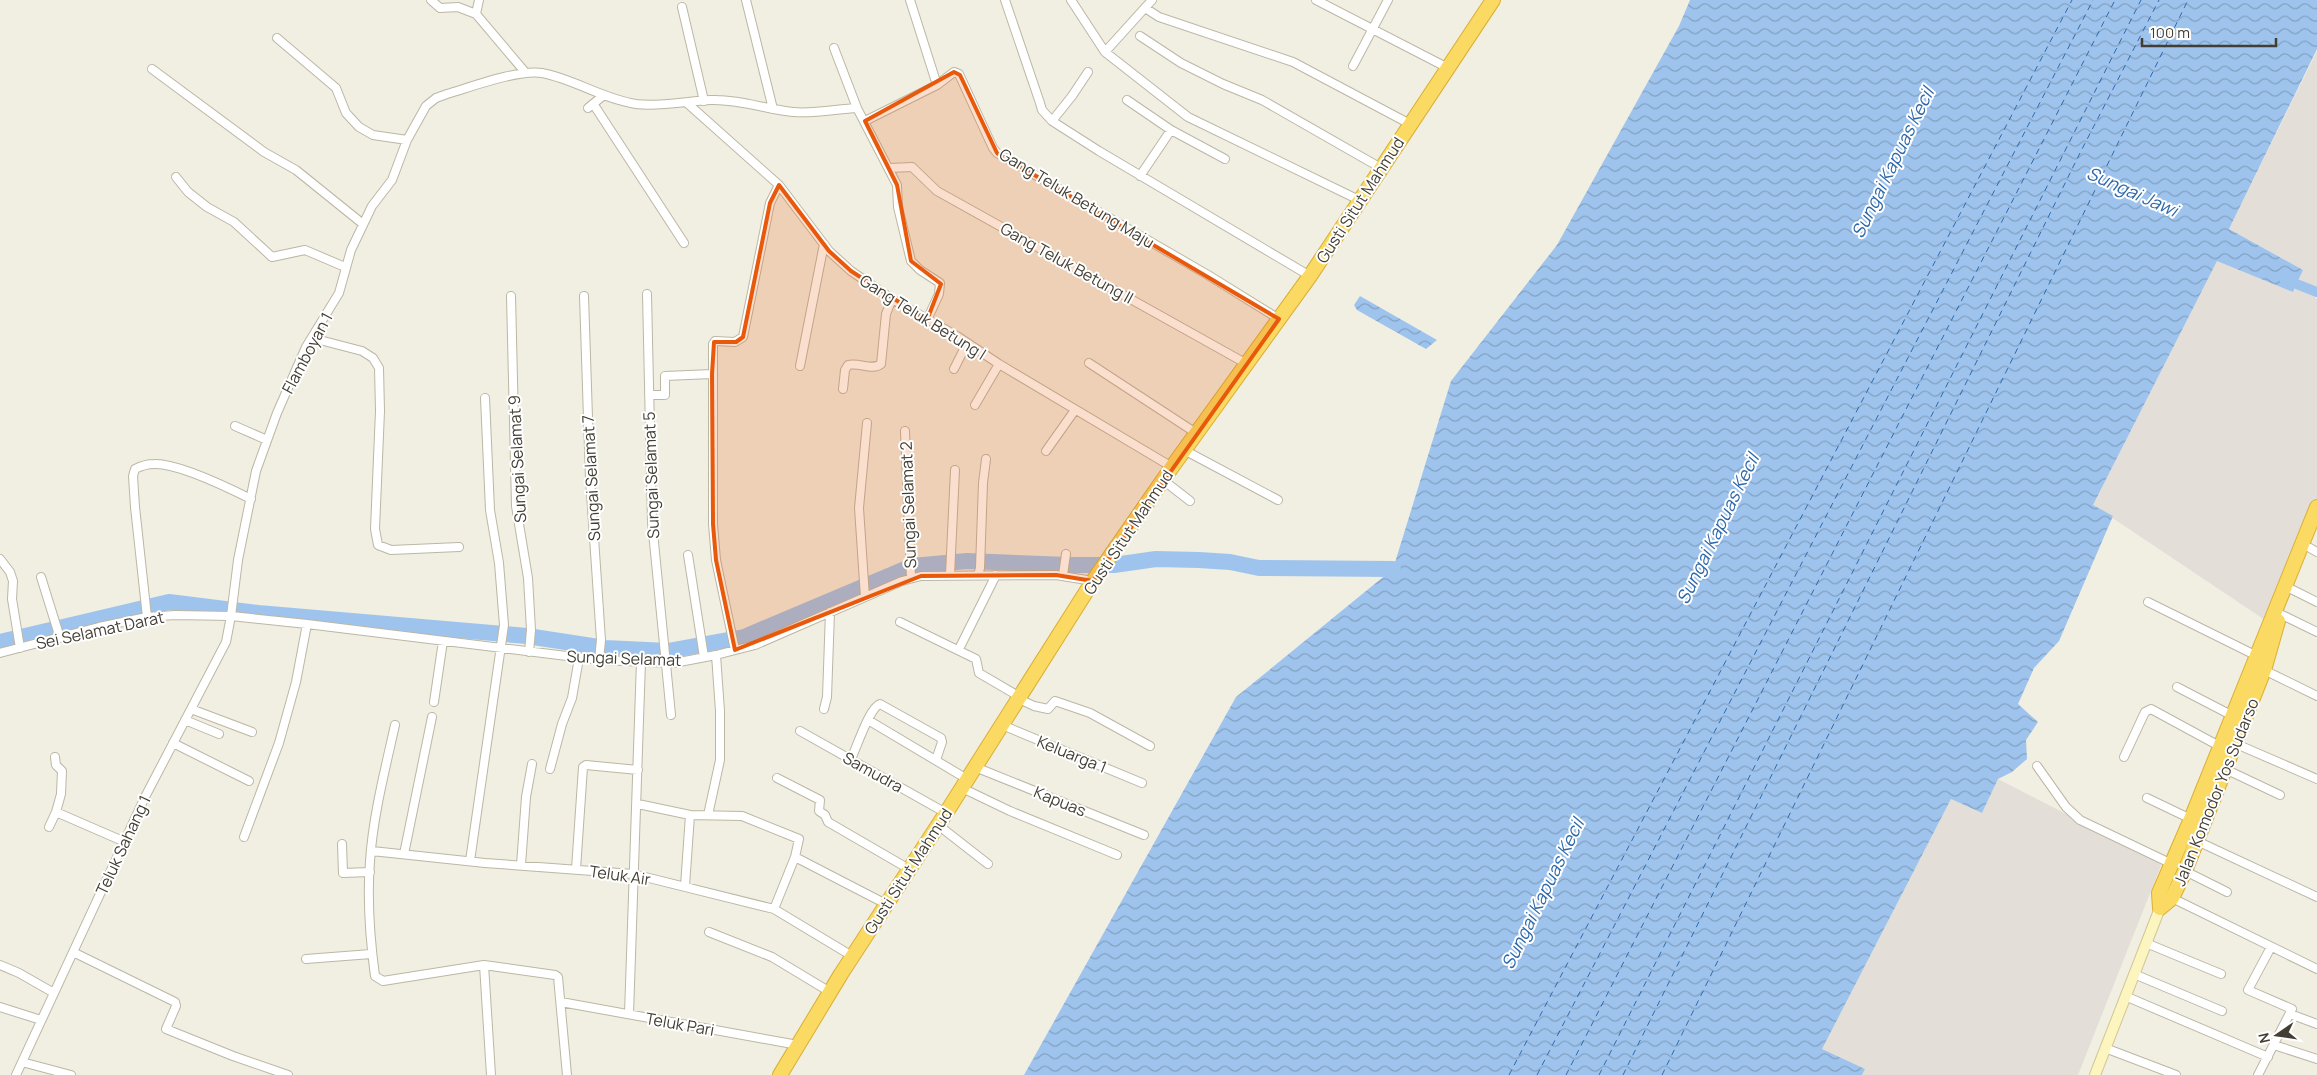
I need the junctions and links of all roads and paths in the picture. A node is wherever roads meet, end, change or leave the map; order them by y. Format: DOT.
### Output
graph roads {
  1 [pos="431,0"];
  2 [pos="479,0"];
  3 [pos="746,0"];
  4 [pos="910,0"];
  5 [pos="1005,0"];
  6 [pos="1152,0"];
  7 [pos="1316,0"];
  8 [pos="1388,0"];
  9 [pos="1493,0"];
  10 [pos="1073,1"];
  11 [pos="682,7"];
  12 [pos="1145,8"];
  13 [pos="476,14"];
  14 [pos="1374,28"];
  15 [pos="1140,36"];
  16 [pos="278,38"];
  17 [pos="834,48"];
  18 [pos="1104,52"];
  19 [pos="1353,66"];
  20 [pos="1448,68"];
  21 [pos="152,69"];
  22 [pos="525,72"];
  23 [pos="1088,72"];
  24 [pos="937,85"];
  25 [pos="604,95"];
  26 [pos="1127,100"];
  27 [pos="704,101"];
  28 [pos="687,103"];
  29 [pos="857,108"];
  30 [pos="773,109"];
  31 [pos="865,121"];
  32 [pos="1052,121"];
  33 [pos="1410,124"];
  34 [pos="1171,130"];
  35 [pos="407,140"];
  36 [pos="1225,159"];
  37 [pos="889,168"];
  38 [pos="1381,168"];
  39 [pos="1140,176"];
  40 [pos="176,177"];
  41 [pos="779,185"];
  42 [pos="1359,200"];
  43 [pos="363,224"];
  44 [pos="684,242"];
  45 [pos="824,244"];
  46 [pos="345,268"];
  47 [pos="1310,276"];
  48 [pos="647,294"];
  49 [pos="512,296"];
  50 [pos="584,296"];
  51 [pos="892,299"];
  52 [pos="927,320"];
  53 [pos="1279,320"];
  54 [pos="312,338"];
  55 [pos="966,343"];
  56 [pos="1089,363"];
  57 [pos="999,364"];
  58 [pos="1247,364"];
  59 [pos="800,366"];
  60 [pos="954,369"];
  61 [pos="712,374"];
  62 [pos="843,389"];
  63 [pos="649,395"];
  64 [pos="485,398"];
  65 [pos="976,405"];
  66 [pos="1075,410"];
  67 [pos="867,423"];
  68 [pos="235,426"];
  69 [pos="905,431"];
  70 [pos="1196,433"];
  71 [pos="267,440"];
  72 [pos="1184,450"];
  73 [pos="1046,451"];
  74 [pos="986,459"];
  75 [pos="1172,467"];
  76 [pos="955,470"];
  77 [pos="1163,480"];
  78 [pos="250,499"];
  79 [pos="1278,500"];
  80 [pos="1190,501"];
  81 [pos="2317,507"];
  82 [pos="2317,532"];
  83 [pos="459,547"];
  84 [pos="2313,550"];
  85 [pos="688,555"];
  86 [pos="1066,557"];
  87 [pos="0,558"];
  88 [pos="979,571"];
  89 [pos="951,572"];
  90 [pos="1064,572"];
  91 [pos="910,575"];
  92 [pos="996,575"];
  93 [pos="41,577"];
  94 [pos="1095,578"];
  95 [pos="2291,589"];
  96 [pos="866,594"];
  97 [pos="2148,602"];
  98 [pos="2317,602"];
  99 [pos="830,612"];
  100 [pos="2280,614"];
  101 [pos="147,615"];
  102 [pos="231,616"];
  103 [pos="900,622"];
  104 [pos="307,624"];
  105 [pos="2317,632"];
  106 [pos="59,635"];
  107 [pos="443,641"];
  108 [pos="20,645"];
  109 [pos="734,647"];
  110 [pos="500,648"];
  111 [pos="959,649"];
  112 [pos="529,652"];
  113 [pos="0,653"];
  114 [pos="704,654"];
  115 [pos="716,655"];
  116 [pos="2257,656"];
  117 [pos="600,657"];
  118 [pos="579,658"];
  119 [pos="665,659"];
  120 [pos="641,661"];
  121 [pos="2264,670"];
  122 [pos="2177,687"];
  123 [pos="2317,696"];
  124 [pos="1020,698"];
  125 [pos="434,702"];
  126 [pos="191,709"];
  127 [pos="824,709"];
  128 [pos="671,715"];
  129 [pos="2233,716"];
  130 [pos="432,717"];
  131 [pos="185,720"];
  132 [pos="868,720"];
  133 [pos="1002,725"];
  134 [pos="395,726"];
  135 [pos="800,731"];
  136 [pos="252,732"];
  137 [pos="219,734"];
  138 [pos="173,743"];
  139 [pos="2227,743"];
  140 [pos="1150,746"];
  141 [pos="55,757"];
  142 [pos="2124,757"];
  143 [pos="851,759"];
  144 [pos="936,760"];
  145 [pos="532,764"];
  146 [pos="2037,766"];
  147 [pos="975,767"];
  148 [pos="550,768"];
  149 [pos="638,770"];
  150 [pos="2230,771"];
  151 [pos="777,778"];
  152 [pos="2317,779"];
  153 [pos="249,781"];
  154 [pos="1142,783"];
  155 [pos="964,784"];
  156 [pos="2280,794"];
  157 [pos="2147,798"];
  158 [pos="638,804"];
  159 [pos="56,812"];
  160 [pos="946,813"];
  161 [pos="690,815"];
  162 [pos="708,815"];
  163 [pos="2191,819"];
  164 [pos="938,825"];
  165 [pos="49,827"];
  166 [pos="1144,835"];
  167 [pos="244,837"];
  168 [pos="2197,841"];
  169 [pos="124,842"];
  170 [pos="342,844"];
  171 [pos="372,851"];
  172 [pos="404,854"];
  173 [pos="1116,855"];
  174 [pos="795,857"];
  175 [pos="470,861"];
  176 [pos="988,864"];
  177 [pos="2172,864"];
  178 [pos="521,865"];
  179 [pos="576,869"];
  180 [pos="909,869"];
  181 [pos="2185,871"];
  182 [pos="370,872"];
  183 [pos="633,874"];
  184 [pos="685,886"];
  185 [pos="2226,892"];
  186 [pos="2317,897"];
  187 [pos="2172,898"];
  188 [pos="886,904"];
  189 [pos="2160,908"];
  190 [pos="774,909"];
  191 [pos="710,932"];
  192 [pos="2146,943"];
  193 [pos="2271,947"];
  194 [pos="73,952"];
  195 [pos="371,954"];
  196 [pos="852,956"];
  197 [pos="306,959"];
  198 [pos="484,965"];
  199 [pos="0,966"];
  200 [pos="2317,969"];
  201 [pos="2134,974"];
  202 [pos="2220,974"];
  203 [pos="830,992"];
  204 [pos="54,993"];
  205 [pos="2125,996"];
  206 [pos="561,1002"];
  207 [pos="0,1007"];
  208 [pos="2222,1012"];
  209 [pos="628,1014"];
  210 [pos="2290,1014"];
  211 [pos="41,1020"];
  212 [pos="2317,1024"];
  213 [pos="798,1045"];
  214 [pos="2274,1045"];
  215 [pos="2105,1048"];
  216 [pos="2268,1057"];
  217 [pos="2317,1059"];
  218 [pos="22,1062"];
  219 [pos="16,1075"];
  220 [pos="71,1075"];
  221 [pos="288,1075"];
  222 [pos="492,1075"];
  223 [pos="567,1075"];
  224 [pos="780,1075"];
  225 [pos="2095,1075"];
  226 [pos="2176,1075"];
  227 [pos="2258,1075"];
  1 -- 13 [label="street"];
  2 -- 13 [label="street"];
  3 -- 30 [label="street"];
  4 -- 24 [label="street"];
  5 -- 32 [label="street"];
  6 -- 12 [label="street"];
  7 -- 14 [label="street"];
  8 -- 14 [label="street"];
  9 -- 20 [label="highway, Gusti Situt Mahmud"];
  10 -- 18 [label="street"];
  11 -- 27 [label="street"];
  12 -- 18 [label="street"];
  12 -- 33 [label="street"];
  13 -- 22 [label="street"];
  14 -- 19 [label="street"];
  14 -- 20 [label="street"];
  15 -- 38 [label="street"];
  16 -- 35 [label="street"];
  17 -- 29 [label="street"];
  18 -- 42 [label="street"];
  20 -- 33 [label="highway, Gusti Situt Mahmud"];
  21 -- 43 [label="street"];
  22 -- 25 [label="street"];
  22 -- 35 [label="street, Flamboyan 1"];
  23 -- 32 [label="street"];
  24 -- 31 [label="street"];
  24 -- 53 [label="street, Gang Teluk Betung Maju"];
  25 -- 28 [label="street"];
  25 -- 44 [label="street"];
  26 -- 34 [label="street"];
  27 -- 28 [label="street"];
  27 -- 30 [label="street"];
  28 -- 41 [label="street, Gang Teluk Betung I"];
  29 -- 30 [label="street"];
  29 -- 31 [label="street"];
  31 -- 37 [label="street"];
  32 -- 39 [label="street"];
  33 -- 38 [label="highway, Gusti Situt Mahmud"];
  34 -- 36 [label="street"];
  34 -- 39 [label="street"];
  35 -- 43 [label="street, Flamboyan 1"];
  37 -- 52 [label="street"];
  37 -- 58 [label="street, Gang Teluk Betung II"];
  38 -- 42 [label="highway, Gusti Situt Mahmud"];
  39 -- 47 [label="street"];
  40 -- 46 [label="street"];
  41 -- 45 [label="street, Gang Teluk Betung I"];
  41 -- 61 [label="street"];
  42 -- 47 [label="highway, Gusti Situt Mahmud"];
  43 -- 46 [label="street, Flamboyan 1"];
  45 -- 51 [label="street, Gang Teluk Betung I"];
  45 -- 59 [label="street"];
  46 -- 54 [label="street, Flamboyan 1"];
  47 -- 53 [label="highway, Gusti Situt Mahmud"];
  48 -- 63 [label="street, Sungai Selamat 5"];
  49 -- 112 [label="street, Sungai Selamat 9"];
  50 -- 117 [label="street, Sungai Selamat 7"];
  51 -- 52 [label="street, Gang Teluk Betung I"];
  51 -- 62 [label="street"];
  52 -- 55 [label="street, Gang Teluk Betung I"];
  53 -- 58 [label="highway, Gusti Situt Mahmud"];
  54 -- 71 [label="street, Flamboyan 1"];
  54 -- 83 [label="street"];
  55 -- 57 [label="street, Gang Teluk Betung I"];
  55 -- 60 [label="street"];
  56 -- 70 [label="street"];
  57 -- 65 [label="street"];
  57 -- 66 [label="street, Gang Teluk Betung I"];
  58 -- 70 [label="highway, Gusti Situt Mahmud"];
  61 -- 63 [label="street"];
  61 -- 109 [label="street"];
  63 -- 119 [label="street, Sungai Selamat 5"];
  64 -- 110 [label="street"];
  66 -- 73 [label="street"];
  66 -- 75 [label="street, Gang Teluk Betung I"];
  67 -- 96 [label="street"];
  68 -- 71 [label="street"];
  69 -- 91 [label="street, Sungai Selamat 2"];
  70 -- 72 [label="highway, Gusti Situt Mahmud"];
  71 -- 78 [label="street, Flamboyan 1"];
  72 -- 75 [label="highway, Gusti Situt Mahmud"];
  72 -- 79 [label="street"];
  74 -- 88 [label="street"];
  75 -- 77 [label="highway, Gusti Situt Mahmud"];
  76 -- 89 [label="street"];
  77 -- 80 [label="street"];
  77 -- 94 [label="highway, Gusti Situt Mahmud"];
  78 -- 101 [label="street"];
  78 -- 102 [label="street, Flamboyan 1"];
  81 -- 116 [label="highway"];
  82 -- 84 [label="highway, Jalan Komodor Yos Sudarso"];
  84 -- 95 [label="highway, Jalan Komodor Yos Sudarso"];
  85 -- 114 [label="street"];
  86 -- 90 [label="street"];
  87 -- 108 [label="street"];
  88 -- 89 [label="street, Sungai Selamat"];
  88 -- 92 [label="street, Sungai Selamat"];
  89 -- 91 [label="street, Sungai Selamat"];
  90 -- 92 [label="street, Sungai Selamat"];
  90 -- 94 [label="street, Sungai Selamat"];
  91 -- 96 [label="street, Sungai Selamat"];
  92 -- 111 [label="street"];
  93 -- 106 [label="street"];
  94 -- 124 [label="highway, Gusti Situt Mahmud"];
  95 -- 98 [label="street"];
  95 -- 100 [label="highway, Jalan Komodor Yos Sudarso"];
  96 -- 99 [label="street, Sungai Selamat"];
  97 -- 116 [label="street"];
  99 -- 109 [label="street, Sungai Selamat"];
  99 -- 127 [label="street"];
  100 -- 105 [label="street"];
  100 -- 121 [label="highway, Jalan Komodor Yos Sudarso"];
  101 -- 102 [label="street, Sei Selamat Darat"];
  101 -- 106 [label="street, Sei Selamat Darat"];
  102 -- 104 [label="street, Sungai Selamat"];
  102 -- 126 [label="street, Teluk Sahang 1"];
  103 -- 111 [label="street"];
  104 -- 107 [label="street, Sungai Selamat"];
  104 -- 167 [label="street"];
  106 -- 108 [label="street, Sei Selamat Darat"];
  107 -- 110 [label="street, Sungai Selamat"];
  107 -- 125 [label="street"];
  108 -- 113 [label="street, Sei Selamat Darat"];
  109 -- 115 [label="street, Sungai Selamat"];
  110 -- 112 [label="street, Sungai Selamat"];
  110 -- 175 [label="street"];
  111 -- 124 [label="street"];
  112 -- 118 [label="street, Sungai Selamat"];
  114 -- 115 [label="street, Sungai Selamat"];
  114 -- 119 [label="street, Sungai Selamat"];
  115 -- 162 [label="street"];
  116 -- 129 [label="highway"];
  117 -- 118 [label="street, Sungai Selamat"];
  117 -- 120 [label="street, Sungai Selamat"];
  118 -- 148 [label="street"];
  119 -- 120 [label="street, Sungai Selamat"];
  119 -- 128 [label="street, Sungai Selamat 5"];
  120 -- 149 [label="street"];
  121 -- 123 [label="street"];
  121 -- 139 [label="highway, Jalan Komodor Yos Sudarso"];
  122 -- 129 [label="street"];
  124 -- 133 [label="highway, Gusti Situt Mahmud"];
  124 -- 140 [label="street"];
  126 -- 131 [label="street, Teluk Sahang 1"];
  126 -- 136 [label="street"];
  129 -- 139 [label="highway"];
  130 -- 172 [label="street"];
  131 -- 137 [label="street"];
  131 -- 138 [label="street, Teluk Sahang 1"];
  132 -- 143 [label="street"];
  132 -- 144 [label="street"];
  132 -- 144 [label="street"];
  133 -- 147 [label="highway, Gusti Situt Mahmud"];
  133 -- 154 [label="street, Keluarga 1"];
  134 -- 171 [label="street"];
  135 -- 143 [label="street, Samudra"];
  138 -- 153 [label="street"];
  138 -- 169 [label="street, Teluk Sahang 1"];
  139 -- 142 [label="street"];
  139 -- 150 [label="highway, Jalan Komodor Yos Sudarso"];
  139 -- 152 [label="street"];
  139 -- 163 [label="highway"];
  141 -- 159 [label="street"];
  143 -- 160 [label="street, Samudra"];
  144 -- 155 [label="street"];
  145 -- 178 [label="street"];
  146 -- 177 [label="street"];
  147 -- 155 [label="highway, Gusti Situt Mahmud"];
  147 -- 166 [label="street, Kapuas"];
  149 -- 158 [label="street"];
  149 -- 179 [label="street"];
  150 -- 156 [label="street"];
  150 -- 168 [label="highway, Jalan Komodor Yos Sudarso"];
  151 -- 180 [label="street"];
  155 -- 160 [label="highway, Gusti Situt Mahmud"];
  155 -- 173 [label="street"];
  157 -- 163 [label="street"];
  158 -- 161 [label="street"];
  158 -- 183 [label="street"];
  159 -- 165 [label="street"];
  159 -- 169 [label="street"];
  160 -- 164 [label="highway, Gusti Situt Mahmud"];
  161 -- 162 [label="street"];
  161 -- 184 [label="street"];
  162 -- 174 [label="street"];
  163 -- 177 [label="highway"];
  164 -- 176 [label="street"];
  164 -- 180 [label="highway, Gusti Situt Mahmud"];
  168 -- 181 [label="highway, Jalan Komodor Yos Sudarso"];
  168 -- 186 [label="street"];
  169 -- 194 [label="street, Teluk Sahang 1"];
  170 -- 182 [label="street"];
  171 -- 172 [label="street, Teluk Air"];
  171 -- 182 [label="street"];
  172 -- 175 [label="street, Teluk Air"];
  174 -- 188 [label="street"];
  174 -- 190 [label="street"];
  175 -- 178 [label="street, Teluk Air"];
  177 -- 189 [label="highway"];
  178 -- 179 [label="street, Teluk Air"];
  179 -- 183 [label="street, Teluk Air"];
  180 -- 188 [label="highway, Gusti Situt Mahmud"];
  181 -- 185 [label="street"];
  181 -- 187 [label="highway, Jalan Komodor Yos Sudarso"];
  182 -- 195 [label="street"];
  183 -- 184 [label="street, Teluk Air"];
  183 -- 209 [label="street"];
  184 -- 190 [label="street, Teluk Air"];
  187 -- 189 [label="highway, Jalan Komodor Yos Sudarso"];
  187 -- 193 [label="street"];
  188 -- 196 [label="highway, Gusti Situt Mahmud"];
  189 -- 192 [label="street, Jalan Komodor Yos Sudarso"];
  190 -- 196 [label="street, Teluk Air"];
  191 -- 203 [label="street"];
  192 -- 201 [label="street, Jalan Komodor Yos Sudarso"];
  192 -- 202 [label="street"];
  193 -- 200 [label="street"];
  193 -- 210 [label="street"];
  194 -- 204 [label="street, Teluk Sahang 1"];
  194 -- 221 [label="street"];
  195 -- 197 [label="street"];
  195 -- 198 [label="street"];
  196 -- 203 [label="highway, Gusti Situt Mahmud"];
  198 -- 206 [label="street"];
  198 -- 222 [label="street"];
  199 -- 204 [label="street"];
  201 -- 205 [label="street, Jalan Komodor Yos Sudarso"];
  201 -- 208 [label="street"];
  203 -- 213 [label="highway, Gusti Situt Mahmud"];
  204 -- 211 [label="street, Teluk Sahang 1"];
  205 -- 215 [label="street, Jalan Komodor Yos Sudarso"];
  205 -- 216 [label="street"];
  206 -- 209 [label="street, Teluk Pari"];
  206 -- 223 [label="street"];
  207 -- 211 [label="street"];
  209 -- 213 [label="street, Teluk Pari"];
  210 -- 212 [label="street"];
  210 -- 214 [label="street"];
  211 -- 218 [label="street, Teluk Sahang 1"];
  213 -- 224 [label="highway, Gusti Situt Mahmud"];
  214 -- 216 [label="street"];
  214 -- 217 [label="street"];
  215 -- 225 [label="street, Jalan Komodor Yos Sudarso"];
  215 -- 226 [label="street"];
  216 -- 227 [label="street"];
  218 -- 219 [label="street, Teluk Sahang 1"];
  218 -- 220 [label="street"];
}
